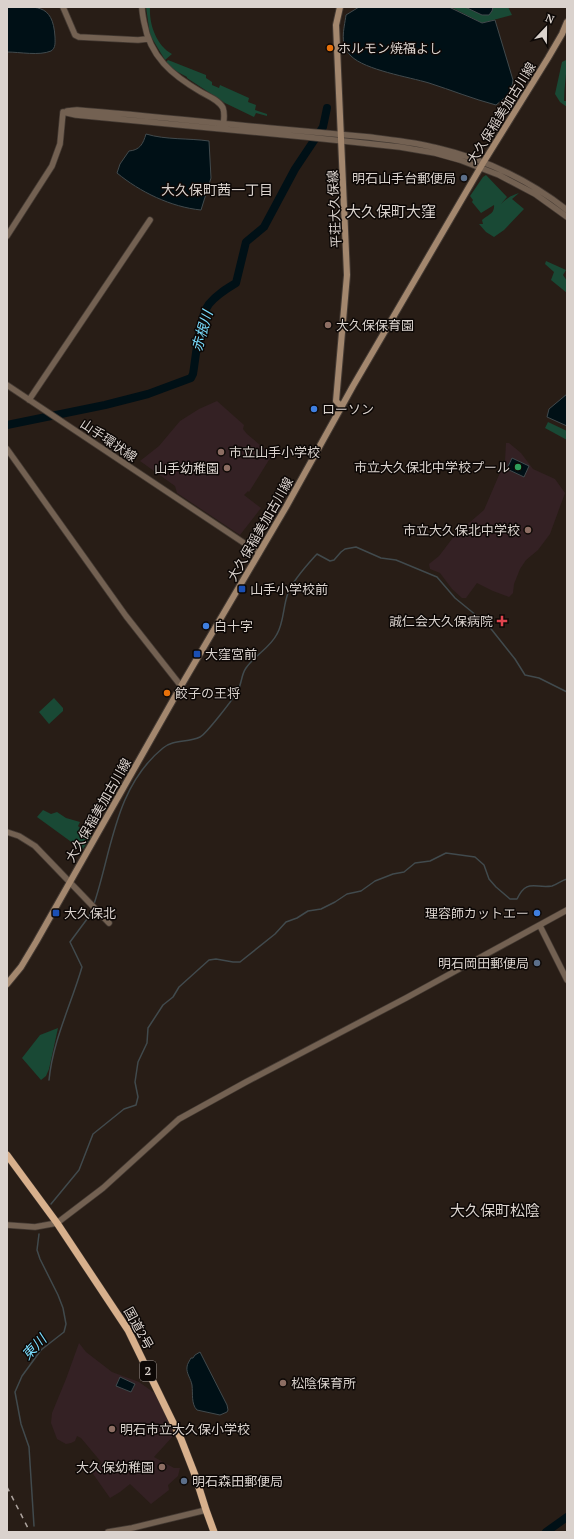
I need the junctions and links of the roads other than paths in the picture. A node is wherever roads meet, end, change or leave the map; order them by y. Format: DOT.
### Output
graph roads {
  1 [pos="63,7"];
  2 [pos="142,7"];
  3 [pos="340,7"];
  4 [pos="567,22"];
  5 [pos="148,39"];
  6 [pos="224,126"];
  7 [pos="341,138"];
  8 [pos="482,165"];
  9 [pos="567,210"];
  10 [pos="567,217"];
  11 [pos="150,220"];
  12 [pos="7,236"];
  13 [pos="7,385"];
  14 [pos="29,400"];
  15 [pos="342,407"];
  16 [pos="7,450"];
  17 [pos="259,553"];
  18 [pos="182,686"];
  19 [pos="7,832"];
  20 [pos="70,883"];
  21 [pos="567,910"];
  22 [pos="109,923"];
  23 [pos="540,926"];
  24 [pos="567,980"];
  25 [pos="7,984"];
  26 [pos="7,1155"];
  27 [pos="57,1223"];
  28 [pos="7,1225"];
  29 [pos="206,1510"];
  30 [pos="108,1532"];
  31 [pos="214,1532"];
  1 -- 5 [label="street"];
  2 -- 5 [label="street"];
  3 -- 7 [label="main road, 平荘大久保線"];
  4 -- 8 [label="main road, 大久保稲美加古川線"];
  5 -- 6 [label="street"];
  6 -- 7 [label="street"];
  6 -- 12 [label="street"];
  7 -- 8 [label="street"];
  7 -- 15 [label="main road, 平荘大久保線"];
  8 -- 9 [label="street"];
  8 -- 10 [label="street"];
  8 -- 15 [label="main road, 大久保稲美加古川線"];
  11 -- 14 [label="street"];
  13 -- 14 [label="street, 山手環状線"];
  14 -- 17 [label="street, 山手環状線"];
  15 -- 17 [label="main road, 大久保稲美加古川線"];
  16 -- 18 [label="street"];
  17 -- 18 [label="main road, 大久保稲美加古川線"];
  18 -- 20 [label="main road, 大久保稲美加古川線"];
  19 -- 20 [label="street"];
  20 -- 22 [label="street"];
  20 -- 25 [label="main road, 大久保稲美加古川線"];
  21 -- 23 [label="street"];
  23 -- 24 [label="street"];
  23 -- 27 [label="street"];
  26 -- 27 [label="highway, 国道2号 / 2"];
  27 -- 28 [label="street"];
  27 -- 29 [label="highway, 国道2号 / 2"];
  29 -- 30 [label="street"];
  29 -- 31 [label="highway, 国道2号 / 2"];
}
